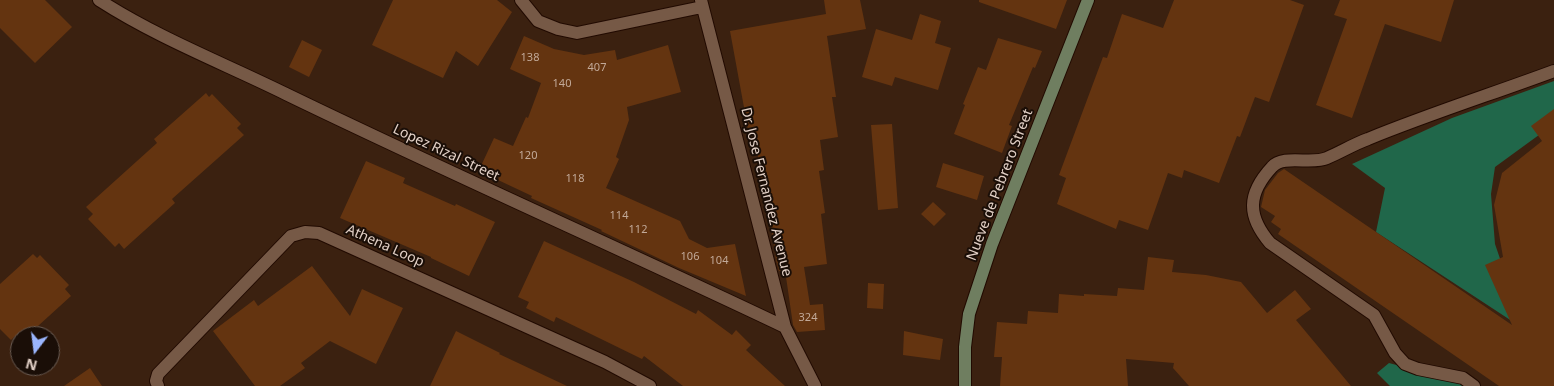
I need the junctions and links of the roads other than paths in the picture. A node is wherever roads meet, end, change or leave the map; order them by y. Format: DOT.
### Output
graph roads {
  1 [pos="98,0"];
  2 [pos="521,0"];
  3 [pos="1088,0"];
  4 [pos="702,3"];
  5 [pos="1554,71"];
  6 [pos="785,327"];
  7 [pos="158,386"];
  8 [pos="650,386"];
  9 [pos="815,386"];
  10 [pos="965,386"];
  11 [pos="1474,386"];
  1 -- 6 [label="street, Lopez Rizal Street"];
  2 -- 4 [label="street"];
  3 -- 10 [label="main road, Nueve de Pebrero Street"];
  4 -- 6 [label="street, Dr. Jose Fernandez Avenue"];
  5 -- 11 [label="street"];
  6 -- 9 [label="street, Dr. Jose Fernandez Avenue"];
  7 -- 8 [label="street, Athena Loop"];
}
